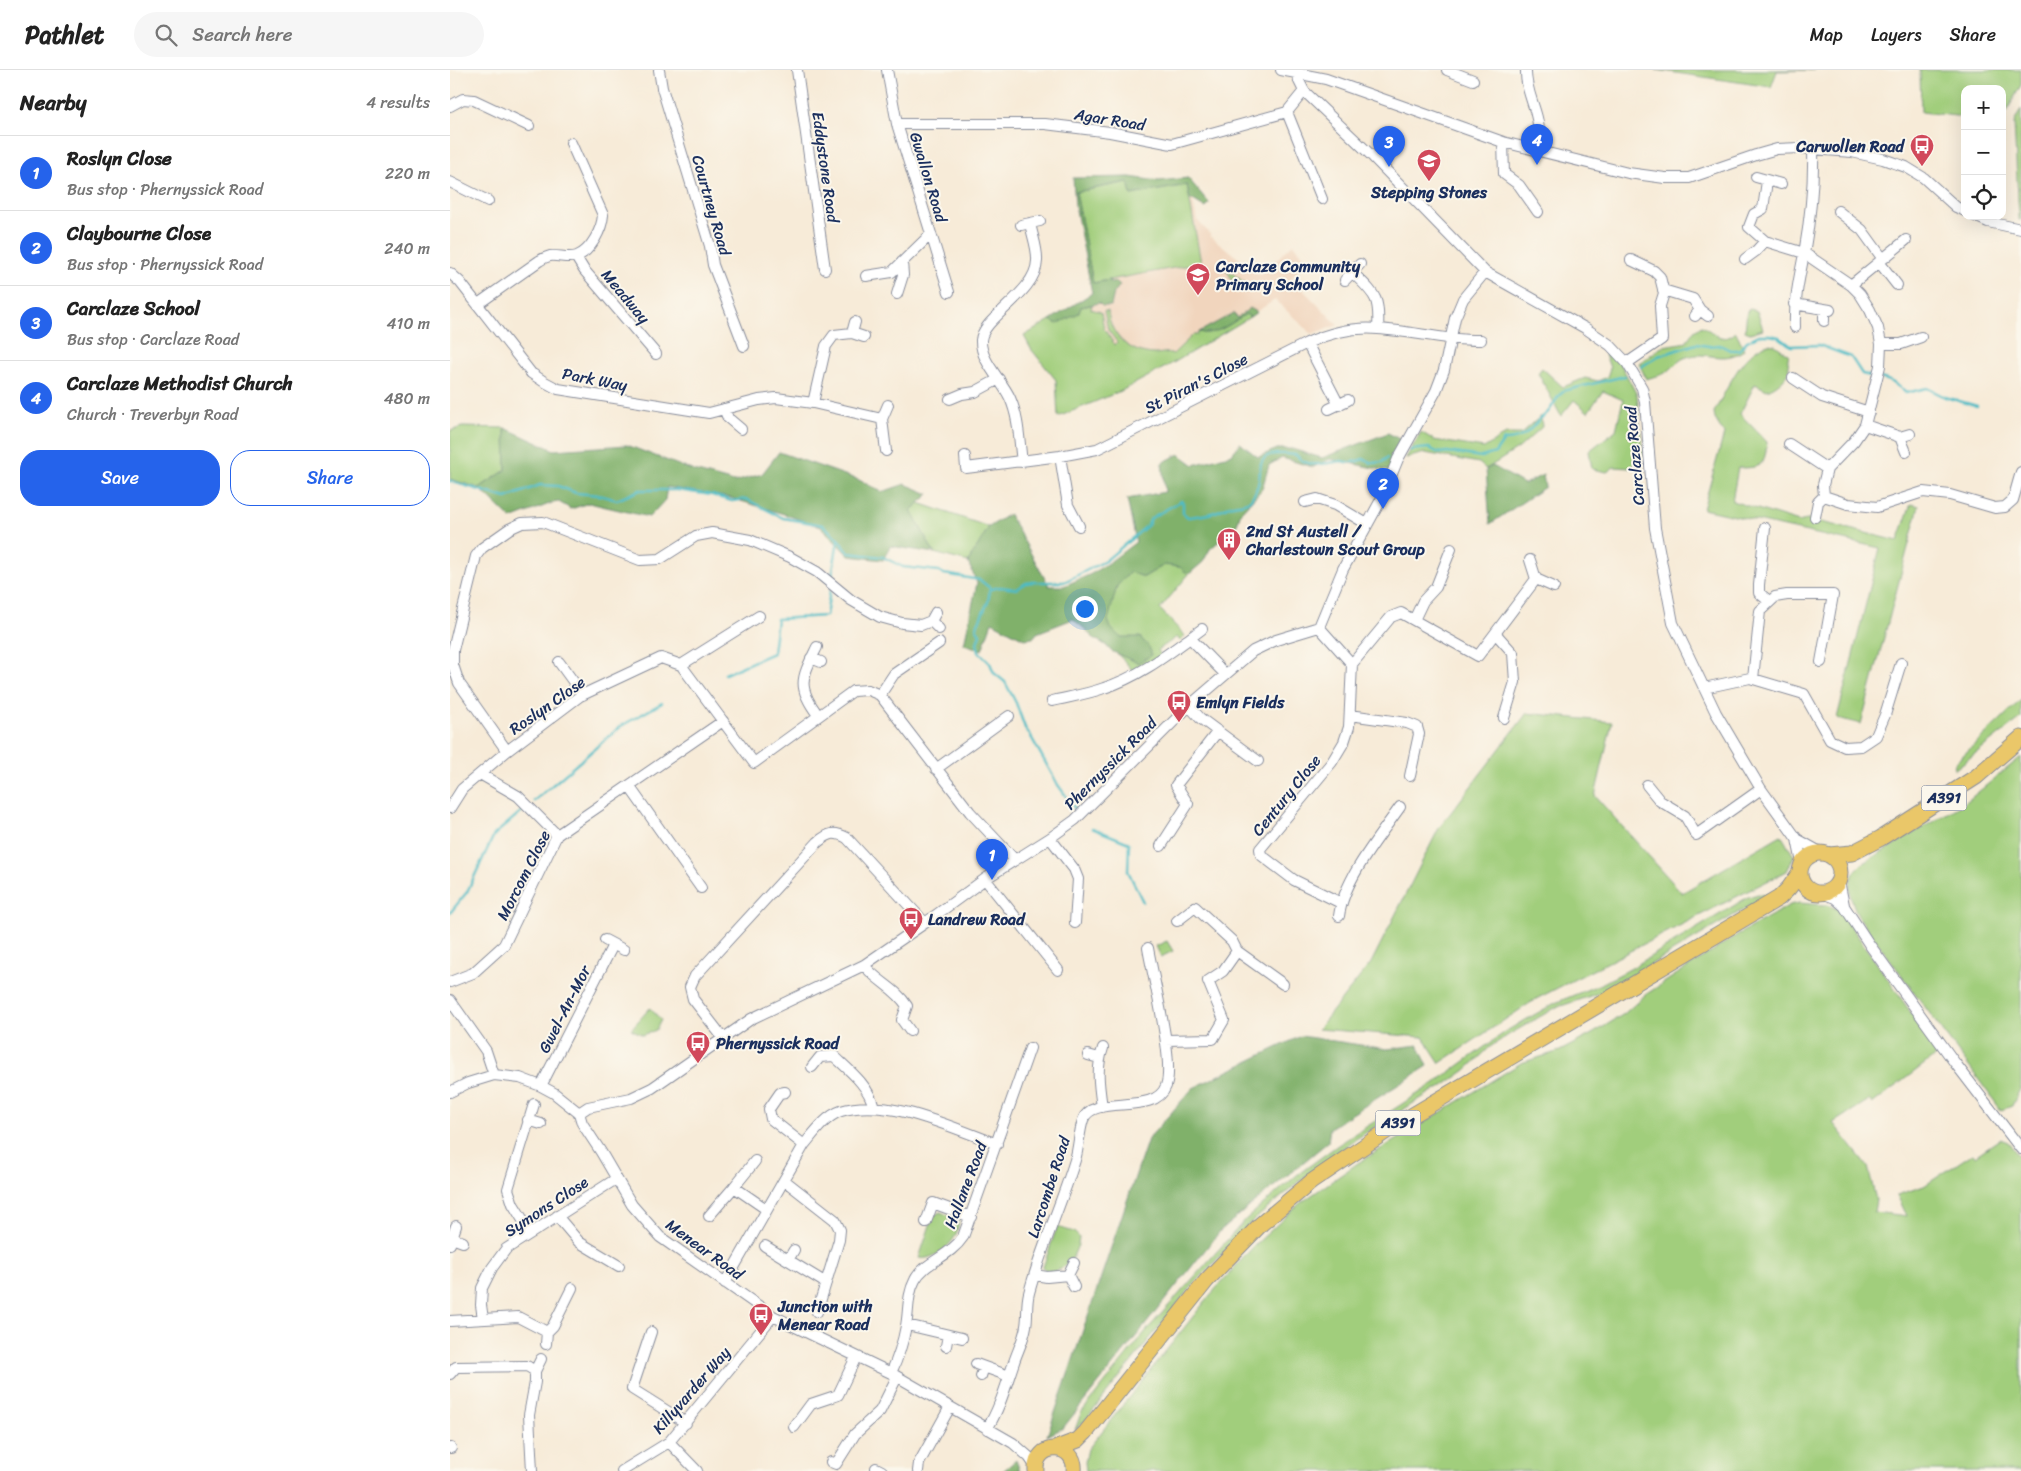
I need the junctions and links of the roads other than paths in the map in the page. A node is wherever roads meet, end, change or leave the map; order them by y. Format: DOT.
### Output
graph roads {
  1 [pos="659,70"];
  2 [pos="797,70"];
  3 [pos="887,70"];
  4 [pos="1281,70"];
  5 [pos="1448,70"];
  6 [pos="1526,70"];
  7 [pos="1298,74"];
  8 [pos="1473,80"];
  9 [pos="1304,91"];
  10 [pos="450,106"];
  11 [pos="1287,112"];
  12 [pos="897,124"];
  13 [pos="529,126"];
  14 [pos="1503,142"];
  15 [pos="571,143"];
  16 [pos="1813,150"];
  17 [pos="1536,151"];
  18 [pos="1756,178"];
  19 [pos="1767,180"];
  20 [pos="450,182"];
  21 [pos="1781,184"];
  22 [pos="1322,199"];
  23 [pos="488,201"];
  24 [pos="1961,209"];
  25 [pos="1838,211"];
  26 [pos="1538,212"];
  27 [pos="1984,220"];
  28 [pos="1030,223"];
  29 [pos="2021,229"];
  30 [pos="931,234"];
  31 [pos="1765,240"];
  32 [pos="1906,240"];
  33 [pos="1804,253"];
  34 [pos="576,257"];
  35 [pos="1745,259"];
  36 [pos="1631,260"];
  37 [pos="1881,260"];
  38 [pos="902,262"];
  39 [pos="1360,264"];
  40 [pos="826,269"];
  41 [pos="1485,272"];
  42 [pos="450,273"];
  43 [pos="866,276"];
  44 [pos="1851,285"];
  45 [pos="1897,285"];
  46 [pos="1663,290"];
  47 [pos="949,292"];
  48 [pos="897,294"];
  49 [pos="478,304"];
  50 [pos="1794,304"];
  51 [pos="1701,314"];
  52 [pos="1824,321"];
  53 [pos="1795,327"];
  54 [pos="1378,329"];
  55 [pos="864,337"];
  56 [pos="1921,337"];
  57 [pos="1449,339"];
  58 [pos="1481,340"];
  59 [pos="1307,343"];
  60 [pos="1882,344"];
  61 [pos="744,346"];
  62 [pos="656,354"];
  63 [pos="1627,363"];
  64 [pos="1793,378"];
  65 [pos="999,379"];
  66 [pos="950,399"];
  67 [pos="814,402"];
  68 [pos="1339,404"];
  69 [pos="888,405"];
  70 [pos="724,409"];
  71 [pos="1868,412"];
  72 [pos="882,419"];
  73 [pos="1866,425"];
  74 [pos="741,429"];
  75 [pos="1789,444"];
  76 [pos="886,452"];
  77 [pos="1906,452"];
  78 [pos="965,456"];
  79 [pos="1060,456"];
  80 [pos="1022,462"];
  81 [pos="1828,469"];
  82 [pos="2021,472"];
  83 [pos="1824,496"];
  84 [pos="1305,502"];
  85 [pos="1815,517"];
  86 [pos="1367,524"];
  87 [pos="1081,528"];
  88 [pos="1765,528"];
  89 [pos="1451,549"];
  90 [pos="1530,560"];
  91 [pos="1536,580"];
  92 [pos="1554,587"];
  93 [pos="1768,601"];
  94 [pos="759,616"];
  95 [pos="1414,620"];
  96 [pos="454,622"];
  97 [pos="1320,627"];
  98 [pos="939,629"];
  99 [pos="1202,629"];
  100 [pos="1496,634"];
  101 [pos="1190,638"];
  102 [pos="939,643"];
  103 [pos="817,647"];
  104 [pos="559,662"];
  105 [pos="1821,662"];
  106 [pos="1901,663"];
  107 [pos="681,664"];
  108 [pos="1352,664"];
  109 [pos="452,666"];
  110 [pos="1224,674"];
  111 [pos="1753,678"];
  112 [pos="1704,688"];
  113 [pos="583,695"];
  114 [pos="880,695"];
  115 [pos="1052,701"];
  116 [pos="1189,706"];
  117 [pos="1350,715"];
  118 [pos="818,716"];
  119 [pos="1009,716"];
  120 [pos="1504,718"];
  121 [pos="723,721"];
  122 [pos="1218,731"];
  123 [pos="2021,738"];
  124 [pos="507,751"];
  125 [pos="1258,761"];
  126 [pos="936,769"];
  127 [pos="480,774"];
  128 [pos="1410,776"];
  129 [pos="1647,784"];
  130 [pos="629,786"];
  131 [pos="1761,789"];
  132 [pos="1400,807"];
  133 [pos="450,808"];
  134 [pos="557,835"];
  135 [pos="1050,838"];
  136 [pos="1798,839"];
  137 [pos="1162,846"];
  138 [pos="1861,850"];
  139 [pos="1826,854"];
  140 [pos="1014,859"];
  141 [pos="1801,867"];
  142 [pos="1839,878"];
  143 [pos="985,879"];
  144 [pos="702,888"];
  145 [pos="1818,892"];
  146 [pos="1779,898"];
  147 [pos="1340,903"];
  148 [pos="1844,906"];
  149 [pos="1339,916"];
  150 [pos="1177,921"];
  151 [pos="1075,922"];
  152 [pos="925,923"];
  153 [pos="1148,948"];
  154 [pos="624,950"];
  155 [pos="1237,951"];
  156 [pos="864,965"];
  157 [pos="1058,970"];
  158 [pos="450,982"];
  159 [pos="1283,984"];
  160 [pos="450,1000"];
  161 [pos="910,1031"];
  162 [pos="724,1039"];
  163 [pos="1166,1040"];
  164 [pos="1030,1048"];
  165 [pos="1103,1048"];
  166 [pos="1088,1055"];
  167 [pos="1099,1058"];
  168 [pos="812,1068"];
  169 [pos="494,1075"];
  170 [pos="541,1086"];
  171 [pos="450,1092"];
  172 [pos="785,1092"];
  173 [pos="534,1104"];
  174 [pos="874,1107"];
  175 [pos="1102,1107"];
  176 [pos="579,1113"];
  177 [pos="528,1120"];
  178 [pos="541,1124"];
  179 [pos="804,1144"];
  180 [pos="997,1144"];
  181 [pos="2021,1149"];
  182 [pos="755,1161"];
  183 [pos="616,1179"];
  184 [pos="784,1180"];
  185 [pos="734,1187"];
  186 [pos="766,1209"];
  187 [pos="557,1216"];
  188 [pos="709,1216"];
  189 [pos="971,1217"];
  190 [pos="926,1222"];
  191 [pos="456,1226"];
  192 [pos="531,1233"];
  193 [pos="451,1241"];
  194 [pos="462,1242"];
  195 [pos="766,1246"];
  196 [pos="794,1250"];
  197 [pos="788,1260"];
  198 [pos="1074,1263"];
  199 [pos="619,1266"];
  200 [pos="1035,1275"];
  201 [pos="1068,1275"];
  202 [pos="724,1283"];
  203 [pos="826,1283"];
  204 [pos="1074,1287"];
  205 [pos="572,1288"];
  206 [pos="817,1312"];
  207 [pos="773,1316"];
  208 [pos="483,1319"];
  209 [pos="450,1321"];
  210 [pos="907,1325"];
  211 [pos="547,1332"];
  212 [pos="651,1332"];
  213 [pos="948,1335"];
  214 [pos="962,1338"];
  215 [pos="546,1344"];
  216 [pos="946,1346"];
  217 [pos="856,1357"];
  218 [pos="541,1358"];
  219 [pos="980,1369"];
  220 [pos="535,1371"];
  221 [pos="450,1374"];
  222 [pos="894,1375"];
  223 [pos="1009,1376"];
  224 [pos="950,1407"];
  225 [pos="686,1423"];
  226 [pos="794,1427"];
  227 [pos="987,1429"];
  228 [pos="1086,1432"];
  229 [pos="669,1442"];
  230 [pos="1019,1448"];
  231 [pos="1051,1450"];
  232 [pos="836,1465"];
  233 [pos="1075,1468"];
  234 [pos="1036,1469"];
  235 [pos="532,1471"];
  236 [pos="622,1471"];
  237 [pos="697,1471"];
  238 [pos="918,1471"];
  1 -- 61 [label="street, Courtney Road"];
  2 -- 40 [label="street, Eddystone Road"];
  3 -- 12 [label="street, Gwallon Road"];
  4 -- 7 [label="street"];
  5 -- 8 [label="street"];
  6 -- 17 [label="street"];
  7 -- 9 [label="street, Carclaze Road"];
  7 -- 14 [label="street"];
  9 -- 11 [label="street"];
  9 -- 41 [label="street, Carclaze Road"];
  10 -- 13 [label="street"];
  11 -- 12 [label="street, Agar Road"];
  11 -- 22 [label="street"];
  12 -- 30 [label="street, Gwallon Road"];
  14 -- 17 [label="street"];
  14 -- 26 [label="street"];
  15 -- 34 [label="street"];
  16 -- 17 [label="street"];
  16 -- 24 [label="street"];
  16 -- 33 [label="street"];
  18 -- 19 [label="street"];
  19 -- 21 [label="street"];
  19 -- 31 [label="street"];
  20 -- 23 [label="street"];
  25 -- 37 [label="street"];
  27 -- 29 [label="street"];
  28 -- 65 [label="street"];
  30 -- 38 [label="street"];
  30 -- 47 [label="street, Gwallon Road"];
  31 -- 33 [label="street"];
  31 -- 35 [label="street"];
  32 -- 37 [label="street"];
  33 -- 44 [label="street"];
  33 -- 50 [label="street"];
  34 -- 49 [label="street"];
  34 -- 62 [label="street, Meadway"];
  36 -- 46 [label="street"];
  37 -- 44 [label="street"];
  37 -- 45 [label="street"];
  38 -- 43 [label="street"];
  38 -- 48 [label="street"];
  39 -- 54 [label="street"];
  41 -- 57 [label="street"];
  41 -- 63 [label="street, Carclaze Road"];
  42 -- 49 [label="street, Park Way"];
  44 -- 60 [label="street"];
  46 -- 51 [label="street"];
  46 -- 63 [label="street"];
  49 -- 70 [label="street, Park Way"];
  50 -- 52 [label="street"];
  50 -- 53 [label="street"];
  54 -- 57 [label="street, St Piran's Close"];
  54 -- 59 [label="street, St Piran's Close"];
  55 -- 67 [label="street"];
  56 -- 60 [label="street"];
  57 -- 58 [label="street, St Piran's Close"];
  57 -- 86 [label="street"];
  59 -- 68 [label="street"];
  59 -- 79 [label="street, St Piran's Close"];
  60 -- 71 [label="street"];
  63 -- 112 [label="street, Carclaze Road"];
  64 -- 71 [label="street"];
  65 -- 66 [label="street"];
  65 -- 80 [label="street"];
  67 -- 70 [label="street, Park Way"];
  67 -- 72 [label="street, Park Way"];
  69 -- 72 [label="street"];
  70 -- 74 [label="street"];
  71 -- 73 [label="street"];
  72 -- 76 [label="street"];
  73 -- 77 [label="street"];
  73 -- 81 [label="street"];
  75 -- 81 [label="street"];
  78 -- 80 [label="street, St Piran's Close"];
  79 -- 80 [label="street, St Piran's Close"];
  79 -- 87 [label="street"];
  81 -- 83 [label="street"];
  82 -- 83 [label="street"];
  83 -- 85 [label="street"];
  84 -- 86 [label="street"];
  86 -- 97 [label="street"];
  88 -- 93 [label="street"];
  89 -- 95 [label="street"];
  90 -- 91 [label="street"];
  91 -- 92 [label="street"];
  91 -- 100 [label="street"];
  93 -- 105 [label="street"];
  93 -- 111 [label="street"];
  94 -- 107 [label="street"];
  95 -- 100 [label="street"];
  95 -- 108 [label="street"];
  96 -- 98 [label="street"];
  96 -- 109 [label="street"];
  97 -- 108 [label="street"];
  97 -- 110 [label="street, Phernyssick Road"];
  99 -- 101 [label="street"];
  100 -- 120 [label="street"];
  101 -- 110 [label="street"];
  101 -- 115 [label="street"];
  102 -- 114 [label="street"];
  103 -- 118 [label="street"];
  104 -- 113 [label="street"];
  106 -- 111 [label="street"];
  107 -- 113 [label="street, Roslyn Close"];
  107 -- 121 [label="street"];
  108 -- 117 [label="street, Century Close"];
  109 -- 124 [label="street"];
  110 -- 116 [label="street, Phernyssick Road"];
  111 -- 112 [label="street"];
  112 -- 131 [label="street, Carclaze Road"];
  113 -- 124 [label="street, Roslyn Close"];
  114 -- 118 [label="street"];
  114 -- 126 [label="street"];
  116 -- 122 [label="street"];
  116 -- 135 [label="street, Phernyssick Road"];
  117 -- 128 [label="street"];
  117 -- 147 [label="street, Century Close"];
  118 -- 121 [label="street"];
  119 -- 126 [label="street"];
  121 -- 130 [label="street, Morcom Close"];
  122 -- 125 [label="street"];
  122 -- 137 [label="street"];
  123 -- 138 [label="highway, A391"];
  124 -- 127 [label="street, Roslyn Close"];
  126 -- 140 [label="street"];
  127 -- 133 [label="street, Roslyn Close"];
  127 -- 134 [label="street"];
  129 -- 131 [label="street"];
  130 -- 134 [label="street, Morcom Close"];
  130 -- 144 [label="street"];
  131 -- 136 [label="street, Carclaze Road"];
  132 -- 147 [label="street"];
  134 -- 158 [label="street, Morcom Close"];
  135 -- 140 [label="street, Phernyssick Road"];
  135 -- 151 [label="street"];
  136 -- 139 [label="street, Carclaze Road"];
  136 -- 141 [label="street, Carclaze Road"];
  138 -- 139 [label="highway, A391"];
  138 -- 142 [label="highway, A391"];
  139 -- 141 [label="highway"];
  139 -- 142 [label="highway"];
  140 -- 143 [label="street, Phernyssick Road"];
  141 -- 145 [label="highway"];
  141 -- 146 [label="highway, A391"];
  142 -- 145 [label="highway"];
  142 -- 148 [label="street"];
  143 -- 152 [label="street, Phernyssick Road"];
  143 -- 157 [label="street"];
  145 -- 146 [label="highway, A391"];
  145 -- 148 [label="street"];
  146 -- 228 [label="highway, A391"];
  147 -- 149 [label="street"];
  148 -- 181 [label="street"];
  150 -- 155 [label="street"];
  152 -- 156 [label="street, Phernyssick Road"];
  152 -- 162 [label="street"];
  153 -- 163 [label="street, Larcombe Road"];
  154 -- 170 [label="street, Gwel-An-Mor"];
  155 -- 159 [label="street"];
  155 -- 163 [label="street"];
  156 -- 161 [label="street"];
  156 -- 162 [label="street, Phernyssick Road"];
  160 -- 169 [label="street"];
  162 -- 176 [label="street, Phernyssick Road"];
  163 -- 175 [label="street, Larcombe Road"];
  164 -- 180 [label="street, Hallane Road"];
  165 -- 167 [label="street"];
  166 -- 167 [label="street"];
  167 -- 175 [label="street"];
  168 -- 174 [label="street"];
  169 -- 170 [label="street, Menear Road"];
  169 -- 171 [label="street"];
  170 -- 176 [label="street, Menear Road"];
  172 -- 179 [label="street"];
  173 -- 177 [label="street"];
  174 -- 179 [label="street"];
  174 -- 180 [label="street"];
  175 -- 200 [label="street, Larcombe Road"];
  176 -- 183 [label="street, Menear Road"];
  177 -- 178 [label="street"];
  177 -- 192 [label="street"];
  179 -- 184 [label="street"];
  180 -- 189 [label="street, Hallane Road"];
  182 -- 185 [label="street"];
  183 -- 187 [label="street, Symons Close"];
  183 -- 202 [label="street, Menear Road"];
  184 -- 186 [label="street"];
  184 -- 203 [label="street"];
  185 -- 186 [label="street"];
  185 -- 188 [label="street"];
  186 -- 202 [label="street"];
  187 -- 192 [label="street, Symons Close"];
  187 -- 199 [label="street"];
  189 -- 190 [label="street"];
  189 -- 210 [label="street, Hallane Road"];
  191 -- 193 [label="street"];
  192 -- 208 [label="street, Symons Close"];
  193 -- 194 [label="street"];
  195 -- 197 [label="street"];
  196 -- 197 [label="street"];
  197 -- 203 [label="street"];
  198 -- 201 [label="street"];
  200 -- 201 [label="street"];
  200 -- 223 [label="street, Larcombe Road"];
  201 -- 204 [label="street"];
  202 -- 207 [label="street, Menear Road"];
  203 -- 206 [label="street"];
  205 -- 211 [label="street"];
  207 -- 217 [label="street, Menear Road"];
  207 -- 225 [label="street, Killyvarder Way"];
  208 -- 209 [label="street"];
  208 -- 211 [label="street"];
  210 -- 213 [label="street"];
  210 -- 222 [label="street, Hallane Road"];
  211 -- 215 [label="street"];
  212 -- 225 [label="street"];
  213 -- 214 [label="street"];
  213 -- 216 [label="street"];
  217 -- 222 [label="street, Menear Road"];
  217 -- 226 [label="street"];
  218 -- 220 [label="street"];
  219 -- 223 [label="street"];
  220 -- 221 [label="street"];
  220 -- 235 [label="street"];
  222 -- 224 [label="street, Menear Road"];
  222 -- 232 [label="street, Hallane Road"];
  223 -- 227 [label="street, Larcombe Road"];
  224 -- 227 [label="street, Menear Road"];
  224 -- 238 [label="street"];
  225 -- 229 [label="street, Killyvarder Way"];
  227 -- 230 [label="street, Menear Road"];
  228 -- 231 [label="highway, A391"];
  228 -- 233 [label="highway, A391"];
  229 -- 236 [label="street, Killyvarder Way"];
  229 -- 237 [label="street"];
  230 -- 231 [label="street, Menear Road"];
  230 -- 234 [label="street, Menear Road"];
  231 -- 233 [label="highway"];
  231 -- 234 [label="highway"];
}
